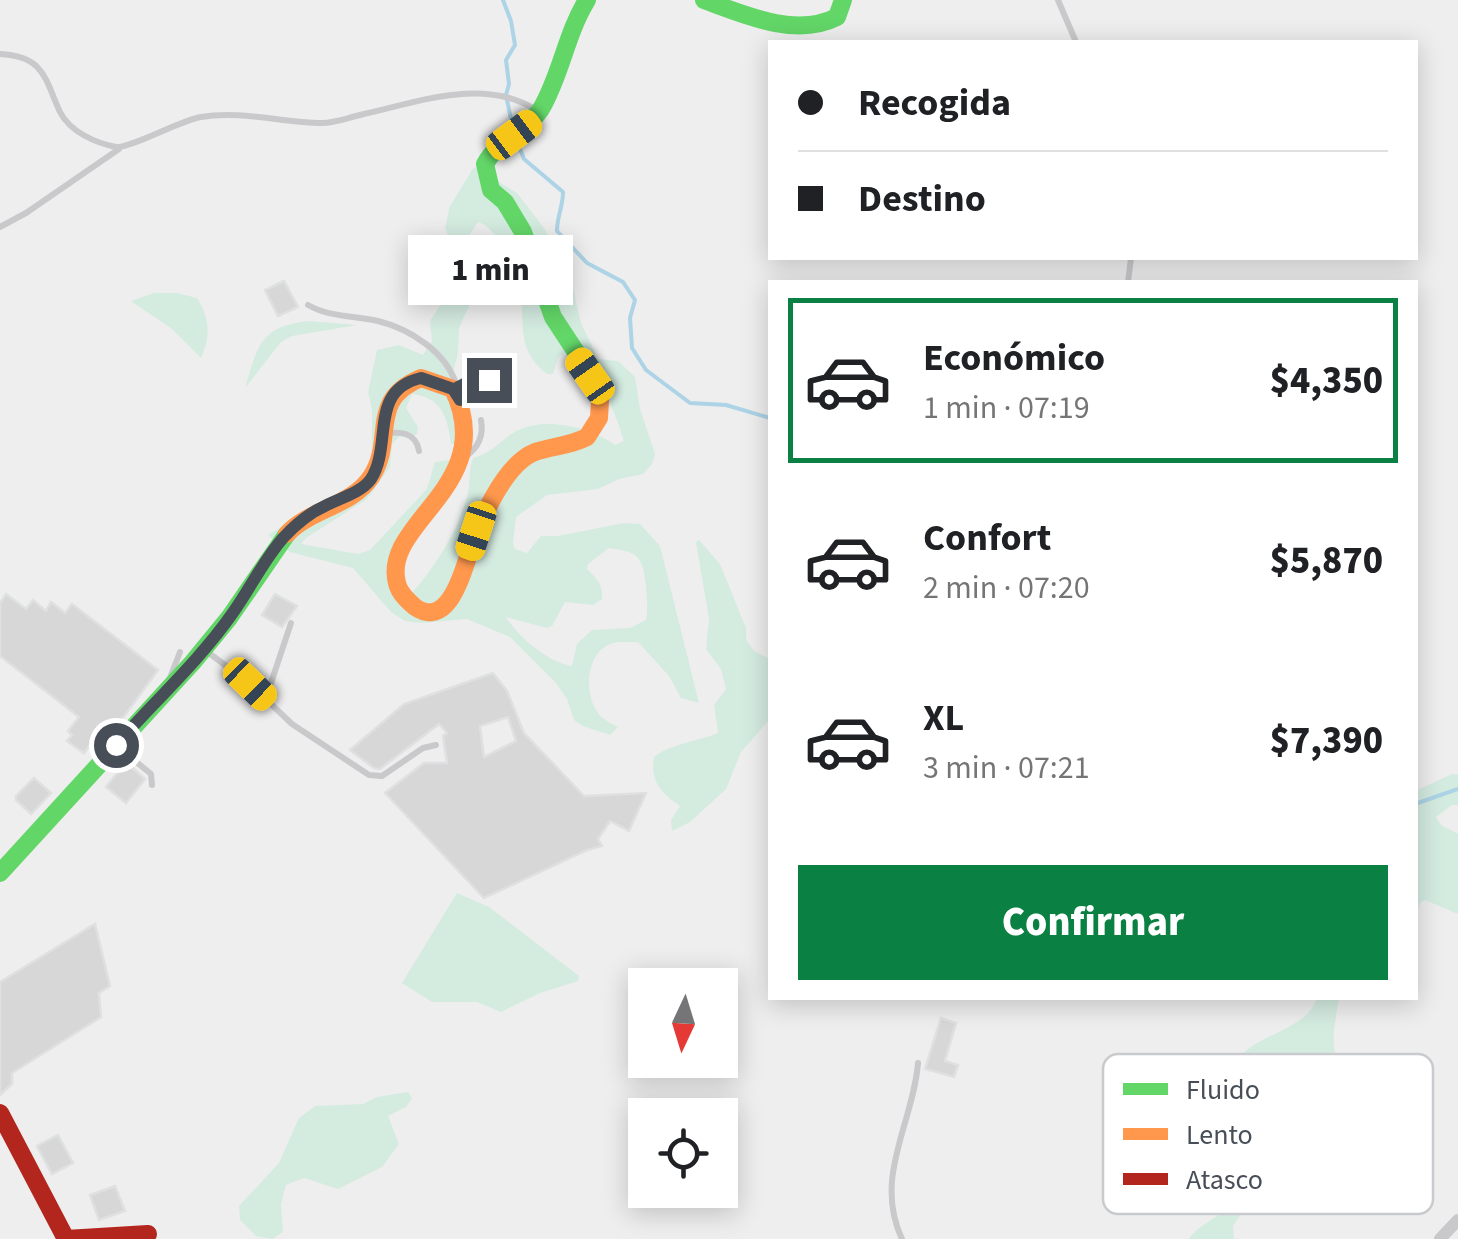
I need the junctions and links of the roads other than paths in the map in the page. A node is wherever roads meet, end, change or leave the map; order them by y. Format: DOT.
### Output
graph roads {
  1 [pos="586,0"];
  2 [pos="704,0"];
  3 [pos="843,0"];
  4 [pos="1058,0"];
  5 [pos="1075,40"];
  6 [pos="0,54"];
  7 [pos="539,111"];
  8 [pos="119,148"];
  9 [pos="0,227"];
  10 [pos="308,305"];
  11 [pos="489,380"];
  12 [pos="459,394"];
  13 [pos="482,420"];
  14 [pos="382,434"];
  15 [pos="419,451"];
  16 [pos="460,461"];
  17 [pos="291,623"];
  18 [pos="204,649"];
  19 [pos="180,652"];
  20 [pos="250,684"];
  21 [pos="166,689"];
  22 [pos="436,744"];
  23 [pos="116,745"];
  24 [pos="152,785"];
  25 [pos="0,872"];
  26 [pos="918,1063"];
  27 [pos="0,1113"];
  28 [pos="1458,1220"];
  29 [pos="148,1234"];
  30 [pos="902,1239"];
  31 [pos="1440,1239"];
  1 -- 7 [label="street"];
  2 -- 3 [label="street"];
  4 -- 5 [label="lane"];
  6 -- 8 [label="lane"];
  7 -- 8 [label="lane"];
  7 -- 16 [label="street"];
  8 -- 9 [label="lane"];
  10 -- 12 [label="lane"];
  11 -- 12 [label="lane"];
  12 -- 14 [label="street"];
  12 -- 16 [label="street"];
  13 -- 16 [label="lane"];
  14 -- 15 [label="lane"];
  14 -- 18 [label="street"];
  17 -- 20 [label="lane"];
  18 -- 20 [label="lane"];
  18 -- 21 [label="street"];
  19 -- 21 [label="lane"];
  20 -- 22 [label="lane"];
  21 -- 23 [label="street"];
  23 -- 24 [label="lane"];
  23 -- 25 [label="street"];
  26 -- 30 [label="lane"];
  27 -- 29 [label="street"];
  28 -- 31 [label="street"];
}
